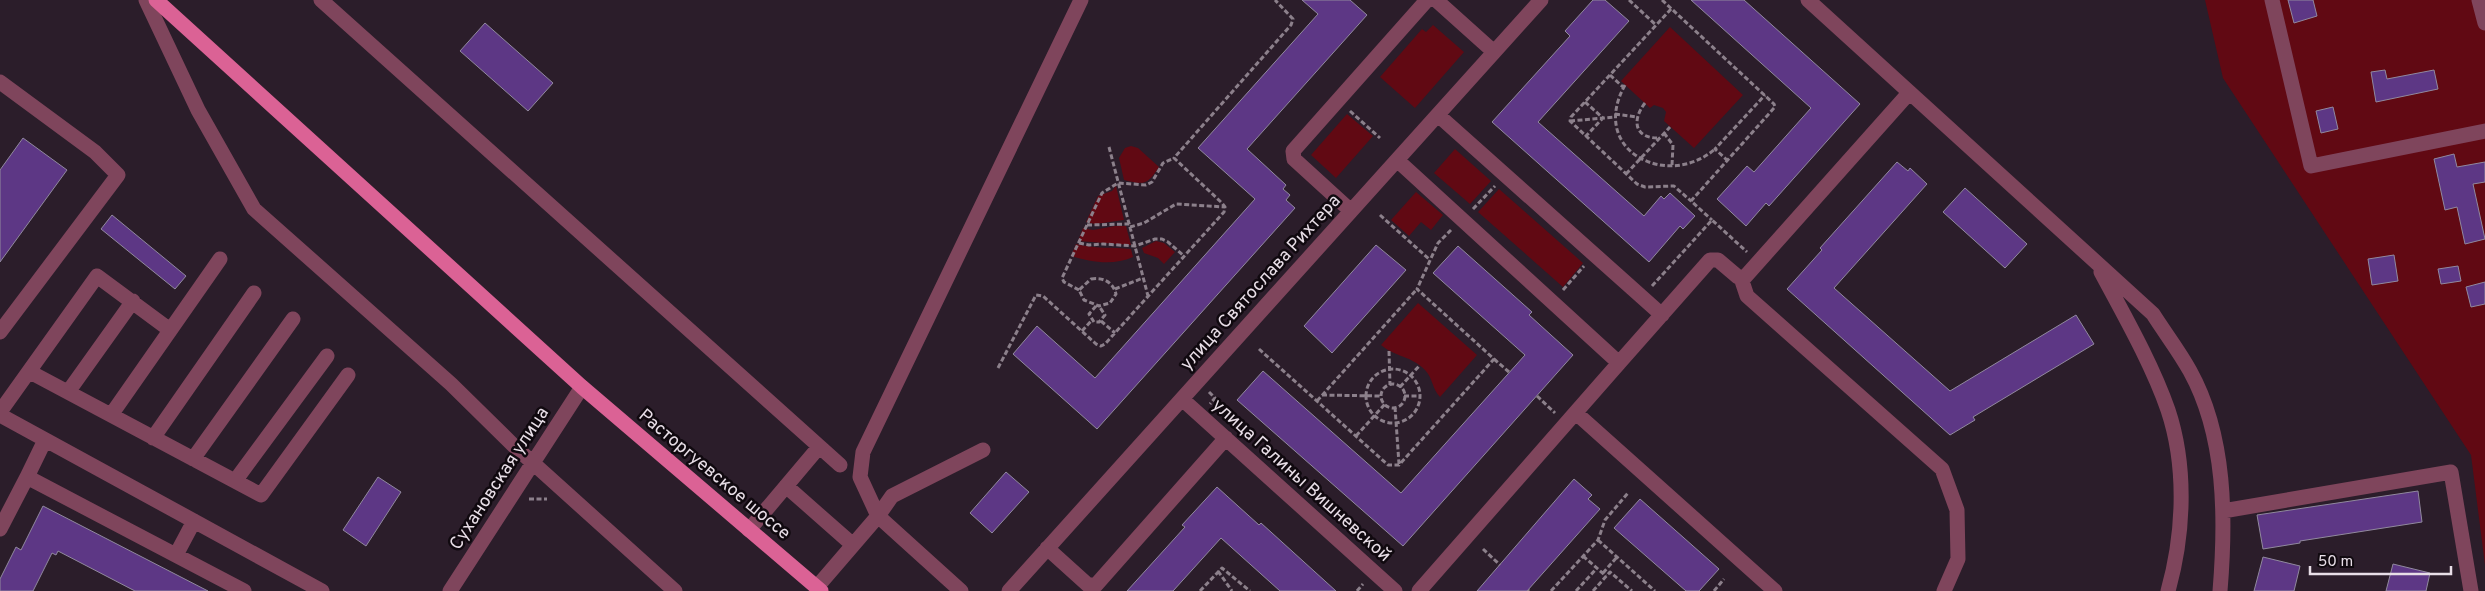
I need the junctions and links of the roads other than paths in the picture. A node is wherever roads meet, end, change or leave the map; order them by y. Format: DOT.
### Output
graph roads {
  1 [pos="146,0"];
  2 [pos="156,0"];
  3 [pos="321,0"];
  4 [pos="1081,0"];
  5 [pos="1427,0"];
  6 [pos="1436,0"];
  7 [pos="1540,0"];
  8 [pos="1808,0"];
  9 [pos="2272,0"];
  10 [pos="2479,0"];
  11 [pos="2485,23"];
  12 [pos="1494,52"];
  13 [pos="2,87"];
  14 [pos="1909,93"];
  15 [pos="1438,115"];
  16 [pos="2485,131"];
  17 [pos="1397,160"];
  18 [pos="1351,211"];
  19 [pos="220,259"];
  20 [pos="2096,262"];
  21 [pos="1741,278"];
  22 [pos="254,292"];
  23 [pos="133,301"];
  24 [pos="1662,315"];
  25 [pos="293,319"];
  26 [pos="2,327"];
  27 [pos="170,330"];
  28 [pos="327,356"];
  29 [pos="1619,364"];
  30 [pos="30,372"];
  31 [pos="348,375"];
  32 [pos="582,387"];
  33 [pos="68,392"];
  34 [pos="1182,399"];
  35 [pos="0,413"];
  36 [pos="1576,413"];
  37 [pos="111,415"];
  38 [pos="153,438"];
  39 [pos="1226,438"];
  40 [pos="45,440"];
  41 [pos="819,447"];
  42 [pos="983,450"];
  43 [pos="193,459"];
  44 [pos="532,462"];
  45 [pos="840,466"];
  46 [pos="27,477"];
  47 [pos="235,481"];
  48 [pos="786,486"];
  49 [pos="2223,510"];
  50 [pos="878,516"];
  51 [pos="194,521"];
  52 [pos="0,529"];
  53 [pos="750,530"];
  54 [pos="853,545"];
  55 [pos="1047,548"];
  56 [pos="176,556"];
  57 [pos="819,589"];
  58 [pos="244,591"];
  59 [pos="322,591"];
  60 [pos="450,591"];
  61 [pos="675,591"];
  62 [pos="961,591"];
  63 [pos="1009,591"];
  64 [pos="1395,591"];
  65 [pos="1419,591"];
  66 [pos="1775,591"];
  67 [pos="1944,591"];
  68 [pos="2168,591"];
  69 [pos="2220,591"];
  70 [pos="2471,591"];
  1 -- 44 [label="street"];
  2 -- 32 [label="main road, Расторгуевское шоссе"];
  3 -- 41 [label="street"];
  4 -- 50 [label="street"];
  5 -- 18 [label="street"];
  6 -- 12 [label="street"];
  7 -- 12 [label="street, улица Святослава Рихтера"];
  8 -- 14 [label="street"];
  9 -- 16 [label="street"];
  10 -- 11 [label="street"];
  12 -- 15 [label="street, улица Святослава Рихтера"];
  13 -- 26 [label="street"];
  14 -- 20 [label="street"];
  14 -- 21 [label="street"];
  15 -- 17 [label="street, улица Святослава Рихтера"];
  15 -- 24 [label="street"];
  17 -- 18 [label="street, улица Святослава Рихтера"];
  17 -- 29 [label="street"];
  18 -- 34 [label="street, улица Святослава Рихтера"];
  19 -- 27 [label="street"];
  20 -- 49 [label="street"];
  20 -- 68 [label="street"];
  21 -- 24 [label="street"];
  21 -- 67 [label="street"];
  22 -- 38 [label="street"];
  23 -- 27 [label="street"];
  23 -- 30 [label="street"];
  23 -- 33 [label="street"];
  24 -- 29 [label="street"];
  25 -- 43 [label="street"];
  27 -- 37 [label="street"];
  28 -- 47 [label="street"];
  29 -- 36 [label="street"];
  30 -- 33 [label="street"];
  30 -- 35 [label="street"];
  31 -- 47 [label="street"];
  32 -- 44 [label="street, Сухановская улица"];
  32 -- 53 [label="main road, Расторгуевское шоссе"];
  33 -- 37 [label="street"];
  34 -- 39 [label="street, улица Галины Вишневской"];
  34 -- 55 [label="street, улица Святослава Рихтера"];
  35 -- 40 [label="street"];
  36 -- 65 [label="street"];
  36 -- 66 [label="street"];
  37 -- 38 [label="street"];
  38 -- 43 [label="street"];
  39 -- 55 [label="street"];
  39 -- 64 [label="street, улица Галины Вишневской"];
  40 -- 46 [label="street"];
  40 -- 51 [label="street"];
  41 -- 45 [label="street"];
  41 -- 48 [label="street"];
  42 -- 50 [label="street"];
  43 -- 47 [label="street"];
  44 -- 60 [label="street, Сухановская улица"];
  44 -- 61 [label="street"];
  46 -- 52 [label="street"];
  46 -- 56 [label="street"];
  48 -- 53 [label="street"];
  48 -- 54 [label="street"];
  49 -- 69 [label="street"];
  49 -- 70 [label="street"];
  50 -- 54 [label="street"];
  50 -- 62 [label="street"];
  51 -- 56 [label="street"];
  51 -- 59 [label="street"];
  53 -- 57 [label="main road, Расторгуевское шоссе"];
  54 -- 57 [label="street"];
  55 -- 63 [label="street, улица Святослава Рихтера"];
  56 -- 58 [label="street"];
}
